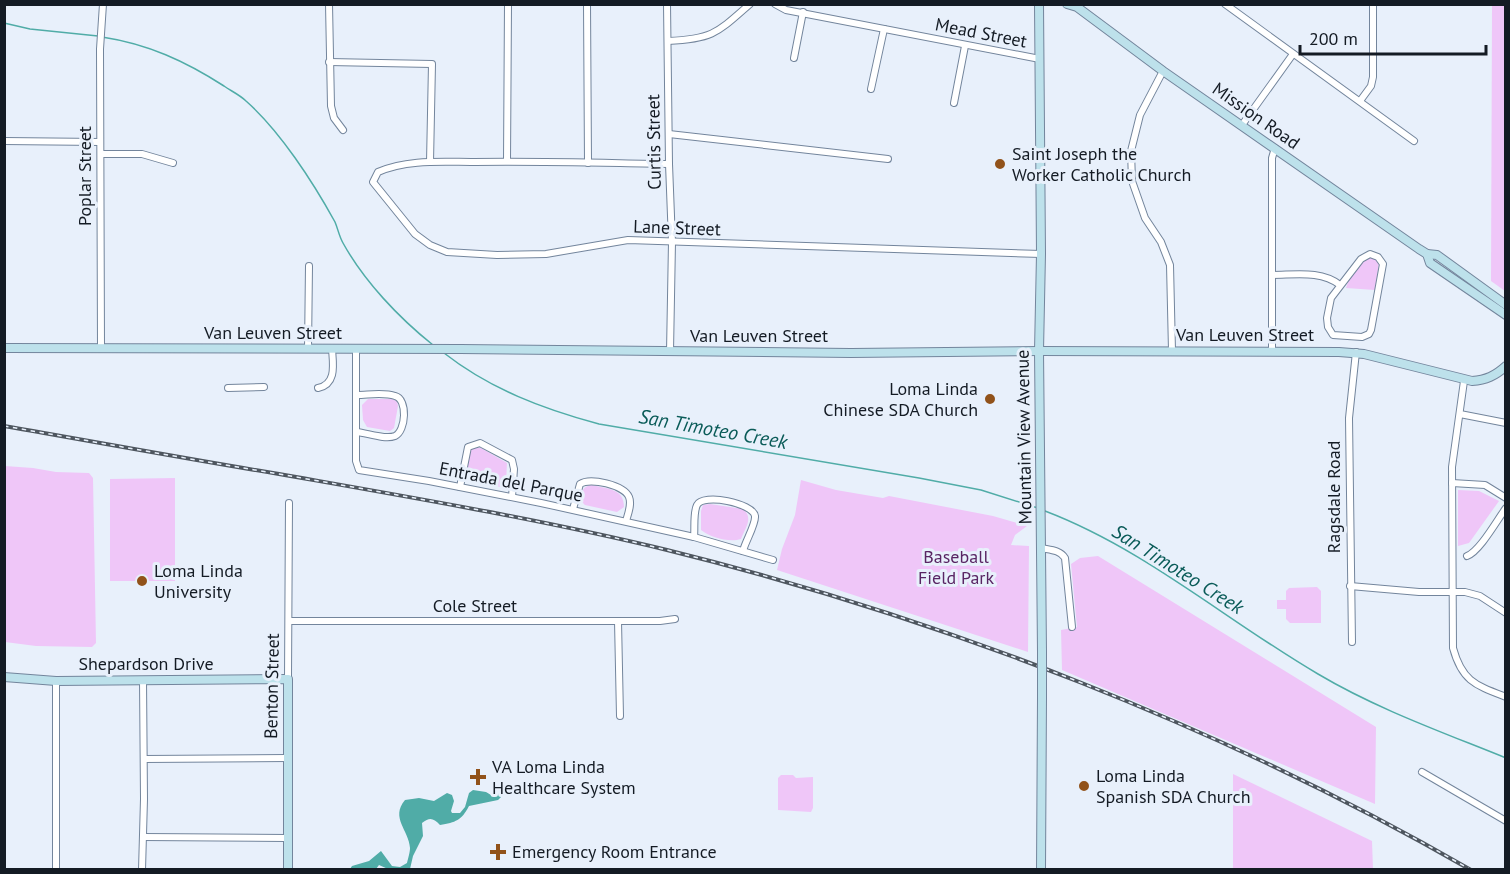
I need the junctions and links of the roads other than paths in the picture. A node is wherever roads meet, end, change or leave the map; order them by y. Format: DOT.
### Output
graph roads {
  1 [pos="103,4"];
  2 [pos="329,4"];
  3 [pos="508,4"];
  4 [pos="586,4"];
  5 [pos="667,4"];
  6 [pos="750,4"];
  7 [pos="776,4"];
  8 [pos="1040,4"];
  9 [pos="1067,4"];
  10 [pos="1225,4"];
  11 [pos="1373,4"];
  12 [pos="803,12"];
  13 [pos="884,29"];
  14 [pos="668,41"];
  15 [pos="965,46"];
  16 [pos="1293,54"];
  17 [pos="794,58"];
  18 [pos="1040,59"];
  19 [pos="329,62"];
  20 [pos="1163,71"];
  21 [pos="871,89"];
  22 [pos="1360,101"];
  23 [pos="954,103"];
  24 [pos="1242,125"];
  25 [pos="343,130"];
  26 [pos="669,134"];
  27 [pos="4,141"];
  28 [pos="1414,141"];
  29 [pos="100,142"];
  30 [pos="1275,148"];
  31 [pos="100,154"];
  32 [pos="888,159"];
  33 [pos="507,161"];
  34 [pos="430,162"];
  35 [pos="173,163"];
  36 [pos="588,163"];
  37 [pos="669,164"];
  38 [pos="672,242"];
  39 [pos="1423,252"];
  40 [pos="1041,254"];
  41 [pos="309,266"];
  42 [pos="1272,275"];
  43 [pos="1340,285"];
  44 [pos="1506,305"];
  45 [pos="1506,315"];
  46 [pos="4,348"];
  47 [pos="101,348"];
  48 [pos="308,349"];
  49 [pos="332,349"];
  50 [pos="356,349"];
  51 [pos="1039,351"];
  52 [pos="1172,351"];
  53 [pos="1272,351"];
  54 [pos="670,352"];
  55 [pos="1356,352"];
  56 [pos="1506,366"];
  57 [pos="1464,381"];
  58 [pos="264,387"];
  59 [pos="228,388"];
  60 [pos="318,388"];
  61 [pos="357,395"];
  62 [pos="1460,414"];
  63 [pos="1506,423"];
  64 [pos="357,432"];
  65 [pos="1452,483"];
  66 [pos="460,487"];
  67 [pos="512,497"];
  68 [pos="1506,498"];
  69 [pos="289,503"];
  70 [pos="1506,508"];
  71 [pos="573,509"];
  72 [pos="626,521"];
  73 [pos="694,537"];
  74 [pos="1041,548"];
  75 [pos="743,551"];
  76 [pos="1467,556"];
  77 [pos="773,560"];
  78 [pos="1350,586"];
  79 [pos="1452,592"];
  80 [pos="1506,613"];
  81 [pos="675,619"];
  82 [pos="290,621"];
  83 [pos="618,621"];
  84 [pos="1072,627"];
  85 [pos="1352,642"];
  86 [pos="4,677"];
  87 [pos="288,679"];
  88 [pos="143,680"];
  89 [pos="56,681"];
  90 [pos="1506,697"];
  91 [pos="620,716"];
  92 [pos="288,758"];
  93 [pos="144,759"];
  94 [pos="1422,772"];
  95 [pos="1506,821"];
  96 [pos="143,837"];
  97 [pos="287,838"];
  98 [pos="56,870"];
  99 [pos="142,870"];
  100 [pos="288,870"];
  101 [pos="1041,870"];
  1 -- 29 [label="street, Poplar Street"];
  2 -- 19 [label="street"];
  3 -- 33 [label="street"];
  4 -- 36 [label="street"];
  5 -- 14 [label="street, Curtis Street"];
  6 -- 14 [label="street"];
  7 -- 12 [label="street, Mead Street"];
  8 -- 18 [label="street, Mountain View Avenue"];
  9 -- 20 [label="street, Mission Road"];
  10 -- 16 [label="street"];
  11 -- 22 [label="street"];
  12 -- 13 [label="street, Mead Street"];
  12 -- 17 [label="street"];
  13 -- 15 [label="street, Mead Street"];
  13 -- 21 [label="street"];
  14 -- 26 [label="street, Curtis Street"];
  15 -- 18 [label="street, Mead Street"];
  15 -- 23 [label="street"];
  16 -- 22 [label="street"];
  16 -- 24 [label="street"];
  18 -- 40 [label="street, Mountain View Avenue"];
  19 -- 25 [label="street"];
  19 -- 34 [label="street"];
  20 -- 24 [label="street, Mission Road"];
  20 -- 52 [label="street"];
  22 -- 28 [label="street"];
  24 -- 30 [label="street, Mission Road"];
  26 -- 32 [label="street"];
  26 -- 37 [label="street, Curtis Street"];
  27 -- 29 [label="street"];
  29 -- 31 [label="street, Poplar Street"];
  30 -- 39 [label="street, Mission Road"];
  30 -- 42 [label="street"];
  31 -- 35 [label="street"];
  31 -- 47 [label="street, Poplar Street"];
  33 -- 34 [label="street"];
  33 -- 36 [label="street"];
  34 -- 38 [label="street, Lane Street"];
  36 -- 37 [label="street"];
  37 -- 38 [label="street, Curtis Street"];
  38 -- 40 [label="street, Lane Street"];
  38 -- 54 [label="street, Curtis Street"];
  39 -- 44 [label="street, Mission Road"];
  39 -- 45 [label="street, Mission Road"];
  40 -- 51 [label="street, Mountain View Avenue"];
  41 -- 48 [label="street"];
  42 -- 43 [label="street"];
  42 -- 53 [label="street"];
  43 -- 43 [label="street"];
  46 -- 47 [label="street, Van Leuven Street"];
  47 -- 48 [label="street, Van Leuven Street"];
  48 -- 49 [label="street, Van Leuven Street"];
  49 -- 50 [label="street, Van Leuven Street"];
  49 -- 60 [label="street"];
  50 -- 54 [label="street, Van Leuven Street"];
  50 -- 61 [label="street, Entrada del Parque"];
  51 -- 52 [label="street, Van Leuven Street"];
  51 -- 54 [label="street, Van Leuven Street"];
  51 -- 74 [label="street, Mountain View Avenue"];
  52 -- 53 [label="street, Van Leuven Street"];
  53 -- 55 [label="street, Van Leuven Street"];
  55 -- 57 [label="street, Van Leuven Street"];
  55 -- 78 [label="street, Ragsdale Road"];
  56 -- 57 [label="street, Van Leuven Street"];
  57 -- 62 [label="street"];
  58 -- 59 [label="street"];
  61 -- 64 [label="street, Entrada del Parque"];
  61 -- 64 [label="street"];
  62 -- 63 [label="street"];
  62 -- 65 [label="street"];
  64 -- 66 [label="street, Entrada del Parque"];
  65 -- 68 [label="street"];
  65 -- 79 [label="street"];
  66 -- 67 [label="street, Entrada del Parque"];
  66 -- 67 [label="street"];
  67 -- 71 [label="street, Entrada del Parque"];
  69 -- 82 [label="street, Benton Street"];
  70 -- 76 [label="street"];
  71 -- 72 [label="street, Entrada del Parque"];
  71 -- 72 [label="street"];
  72 -- 73 [label="street, Entrada del Parque"];
  73 -- 75 [label="street, Entrada del Parque"];
  73 -- 75 [label="street"];
  74 -- 84 [label="street"];
  74 -- 101 [label="street, Mountain View Avenue, bridge"];
  75 -- 77 [label="street, Entrada del Parque"];
  78 -- 79 [label="street"];
  78 -- 85 [label="street, Ragsdale Road"];
  79 -- 80 [label="street"];
  79 -- 90 [label="street"];
  81 -- 83 [label="street, Cole Street"];
  82 -- 83 [label="street, Cole Street"];
  82 -- 87 [label="street, Benton Street"];
  83 -- 91 [label="street"];
  86 -- 89 [label="street, Shepardson Drive"];
  87 -- 88 [label="street, Shepardson Drive"];
  87 -- 92 [label="street, Benton Street"];
  88 -- 89 [label="street, Shepardson Drive"];
  88 -- 93 [label="street"];
  89 -- 98 [label="street"];
  92 -- 93 [label="street"];
  92 -- 97 [label="street, Benton Street"];
  93 -- 96 [label="street"];
  94 -- 95 [label="street"];
  96 -- 97 [label="street"];
  96 -- 99 [label="street"];
  97 -- 100 [label="street, Benton Street"];
}
